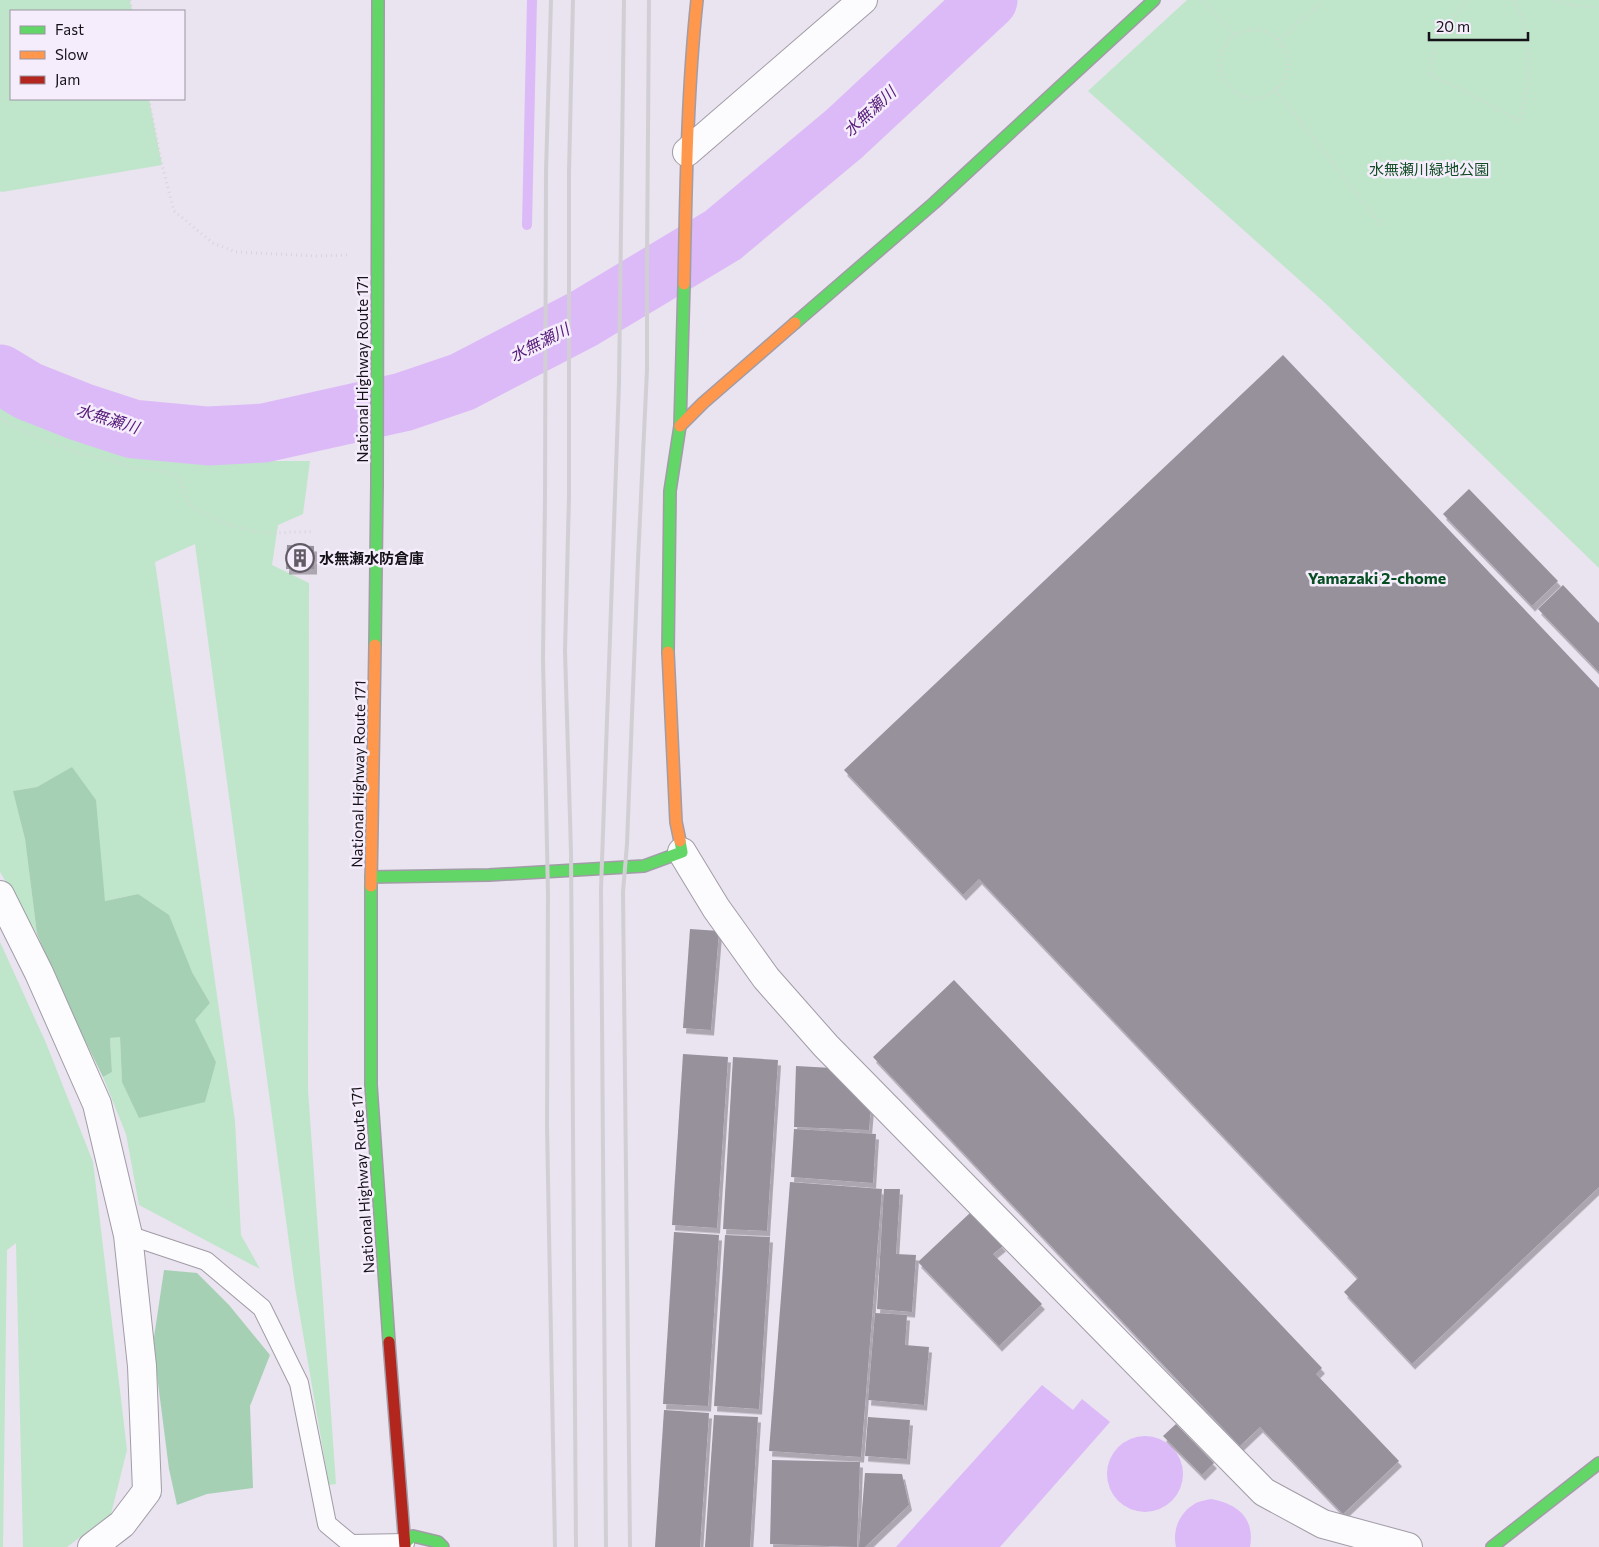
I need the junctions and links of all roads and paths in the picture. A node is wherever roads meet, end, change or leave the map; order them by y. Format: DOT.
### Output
graph roads {
  1 [pos="378,0"];
  2 [pos="697,0"];
  3 [pos="863,0"];
  4 [pos="1154,0"];
  5 [pos="1202,0"];
  6 [pos="1324,0"];
  7 [pos="1468,0"];
  8 [pos="1514,0"];
  9 [pos="1555,0"];
  10 [pos="1599,6"];
  11 [pos="1234,35"];
  12 [pos="1279,40"];
  13 [pos="1276,90"];
  14 [pos="149,100"];
  15 [pos="687,152"];
  16 [pos="1383,227"];
  17 [pos="377,254"];
  18 [pos="0,419"];
  19 [pos="680,426"];
  20 [pos="313,532"];
  21 [pos="682,852"];
  22 [pos="371,877"];
  23 [pos="0,895"];
  24 [pos="128,1235"];
  25 [pos="1599,1463"];
  26 [pos="405,1545"];
  27 [pos="1497,1546"];
  28 [pos="92,1547"];
  29 [pos="443,1547"];
  30 [pos="1408,1547"];
  1 -- 17 [label="main road, National Highway Route 171"];
  2 -- 15 [label="main road"];
  3 -- 15 [label="street"];
  4 -- 19 [label="main road"];
  5 -- 11 [label="path"];
  6 -- 12 [label="path"];
  7 -- 8 [label="path"];
  9 -- 10 [label="path"];
  11 -- 12 [label="path"];
  11 -- 13 [label="path"];
  12 -- 13 [label="path"];
  13 -- 16 [label="path"];
  14 -- 17 [label="path"];
  15 -- 19 [label="main road"];
  17 -- 22 [label="main road, National Highway Route 171"];
  18 -- 20 [label="path"];
  19 -- 21 [label="main road"];
  21 -- 22 [label="main road"];
  21 -- 30 [label="street"];
  22 -- 26 [label="main road, National Highway Route 171"];
  23 -- 24 [label="street"];
  24 -- 26 [label="lane"];
  24 -- 28 [label="street"];
  25 -- 27 [label="main road"];
  26 -- 29 [label="main road"];
}
